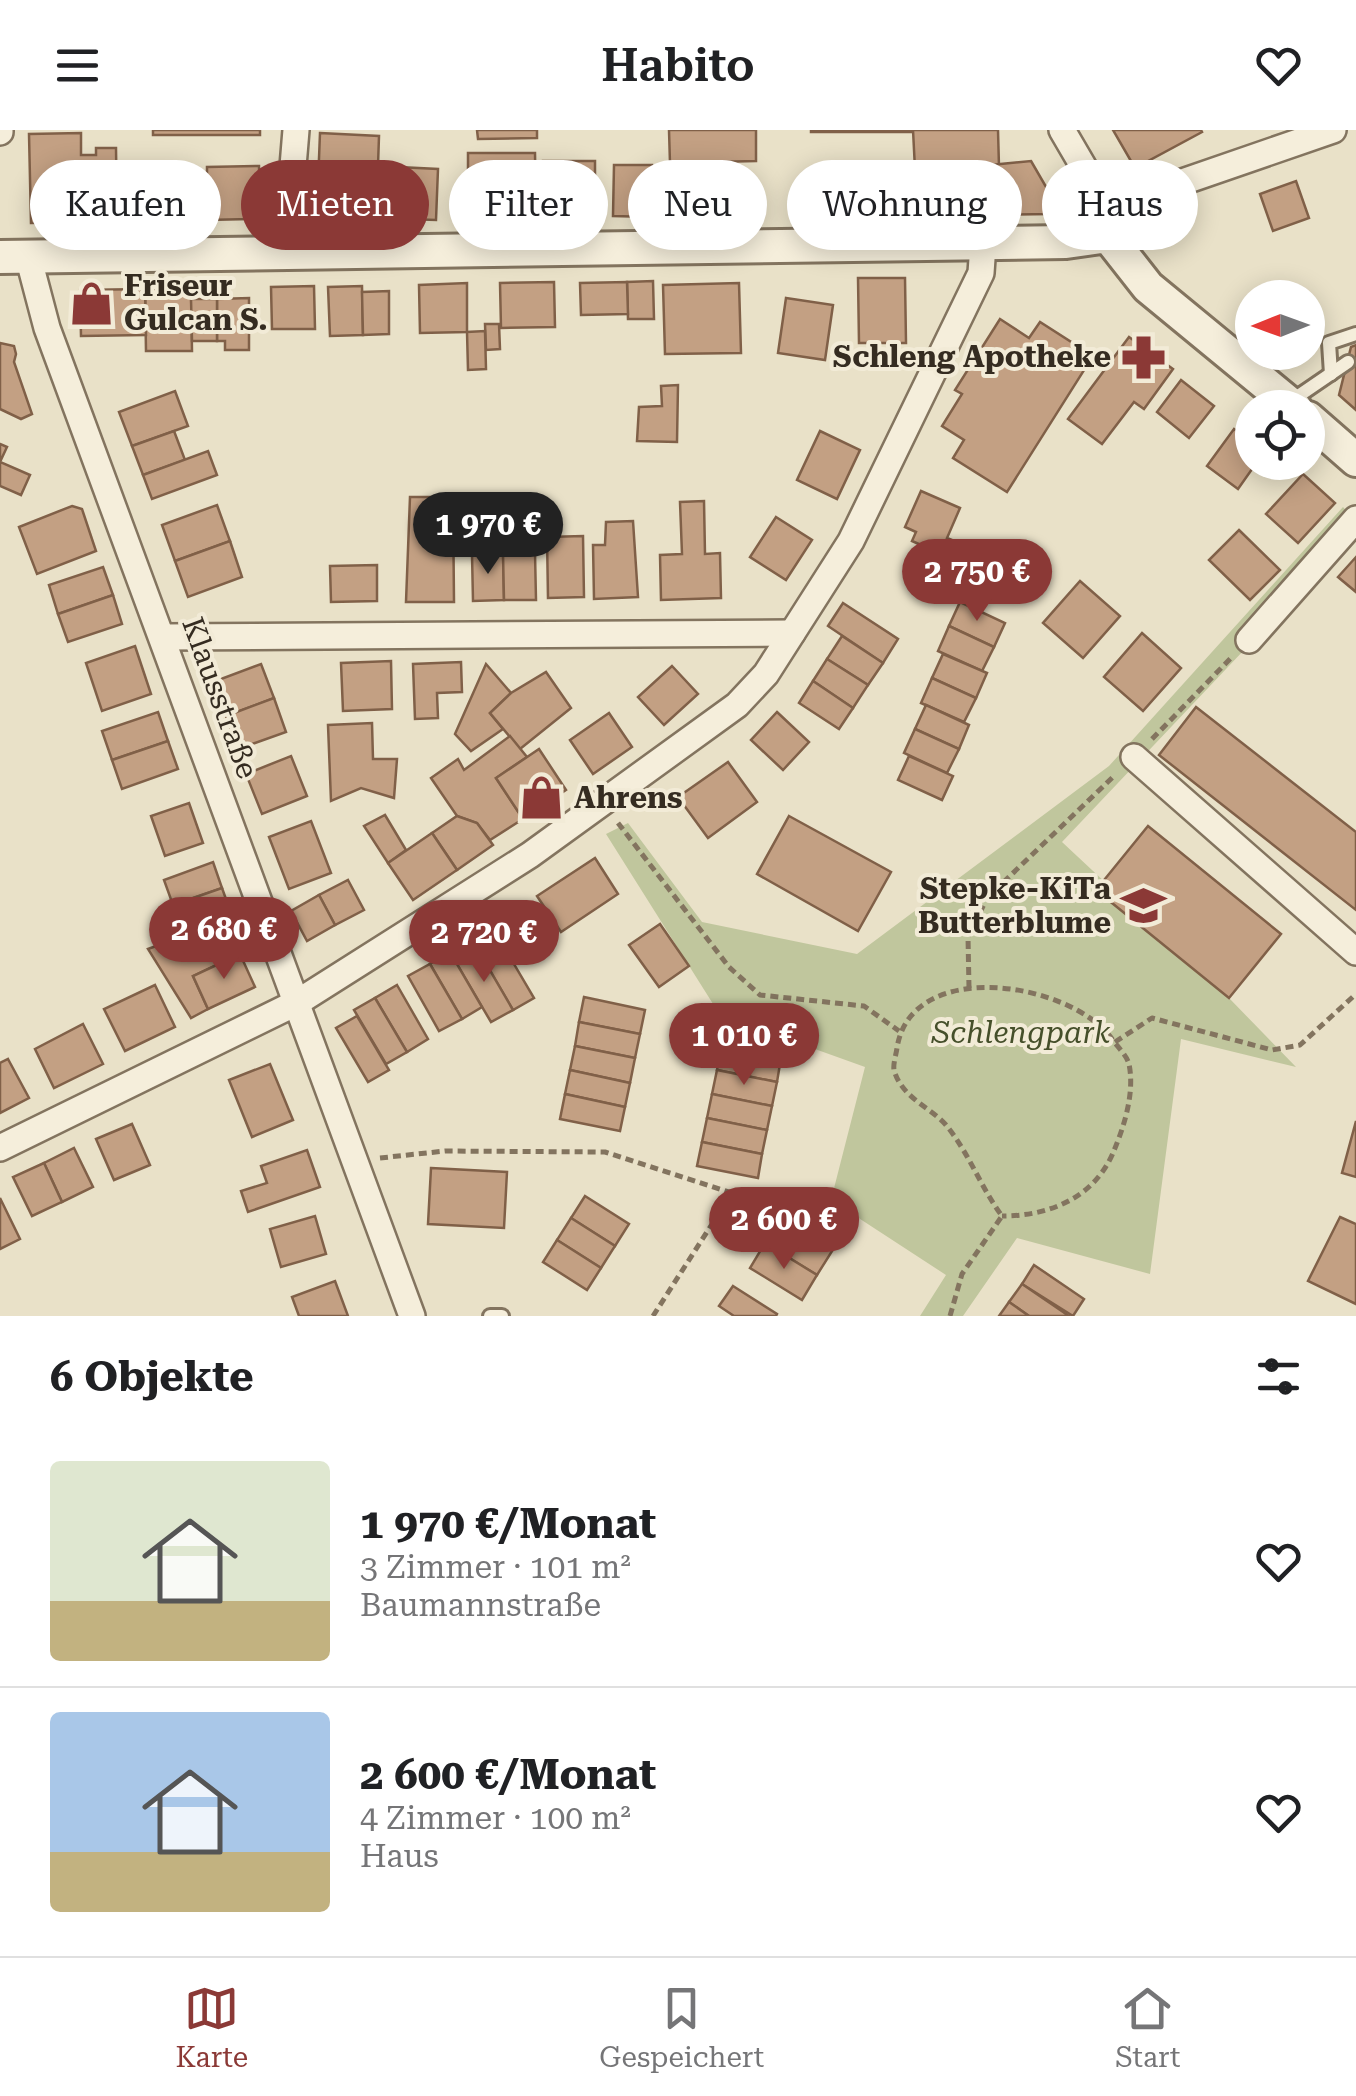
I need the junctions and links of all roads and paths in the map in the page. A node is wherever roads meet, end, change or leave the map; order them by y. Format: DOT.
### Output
graph roads {
  1 [pos="296,130"];
  2 [pos="1062,130"];
  3 [pos="1333,130"];
  4 [pos="294,160"];
  5 [pos="1080,160"];
  6 [pos="1198,176"];
  7 [pos="787,246"];
  8 [pos="429,249"];
  9 [pos="286,250"];
  10 [pos="982,250"];
  11 [pos="1119,250"];
  12 [pos="14,256"];
  13 [pos="1356,334"];
  14 [pos="1348,362"];
  15 [pos="1331,374"];
  16 [pos="1274,390"];
  17 [pos="1315,390"];
  18 [pos="1325,433"];
  19 [pos="1356,460"];
  20 [pos="1356,519"];
  21 [pos="792,632"];
  22 [pos="164,636"];
  23 [pos="1249,640"];
  24 [pos="1134,757"];
  25 [pos="604,804"];
  26 [pos="1356,952"];
  27 [pos="969,988"];
  28 [pos="1356,994"];
  29 [pos="298,1002"];
  30 [pos="899,1031"];
  31 [pos="1114,1042"];
  32 [pos="0,1148"];
  33 [pos="357,1161"];
  34 [pos="732,1193"];
  35 [pos="815,1205"];
  36 [pos="1002,1216"];
  37 [pos="412,1316"];
  38 [pos="490,1316"];
  39 [pos="502,1316"];
  40 [pos="653,1316"];
  41 [pos="950,1316"];
  1 -- 4 [label="street"];
  2 -- 5 [label="street"];
  3 -- 6 [label="street"];
  7 -- 8 [label="street"];
  9 -- 12 [label="street"];
  10 -- 21 [label="street"];
  11 -- 16 [label="street"];
  12 -- 22 [label="street, Klausstraße"];
  13 -- 15 [label="lane"];
  14 -- 15 [label="lane"];
  15 -- 17 [label="lane"];
  18 -- 19 [label="street"];
  20 -- 23 [label="street"];
  21 -- 22 [label="street"];
  21 -- 25 [label="street"];
  22 -- 29 [label="street, Klausstraße"];
  23 -- 24 [label="path"];
  24 -- 26 [label="street"];
  24 -- 27 [label="path"];
  25 -- 29 [label="street"];
  25 -- 30 [label="path"];
  27 -- 30 [label="path"];
  27 -- 31 [label="path"];
  28 -- 31 [label="path"];
  29 -- 32 [label="street"];
  29 -- 33 [label="street, Klausstraße"];
  30 -- 36 [label="path"];
  31 -- 36 [label="path"];
  33 -- 34 [label="path"];
  33 -- 37 [label="street, Klausstraße"];
  34 -- 35 [label="path"];
  34 -- 40 [label="path"];
  36 -- 41 [label="path"];
  38 -- 39 [label="lane"];
}
